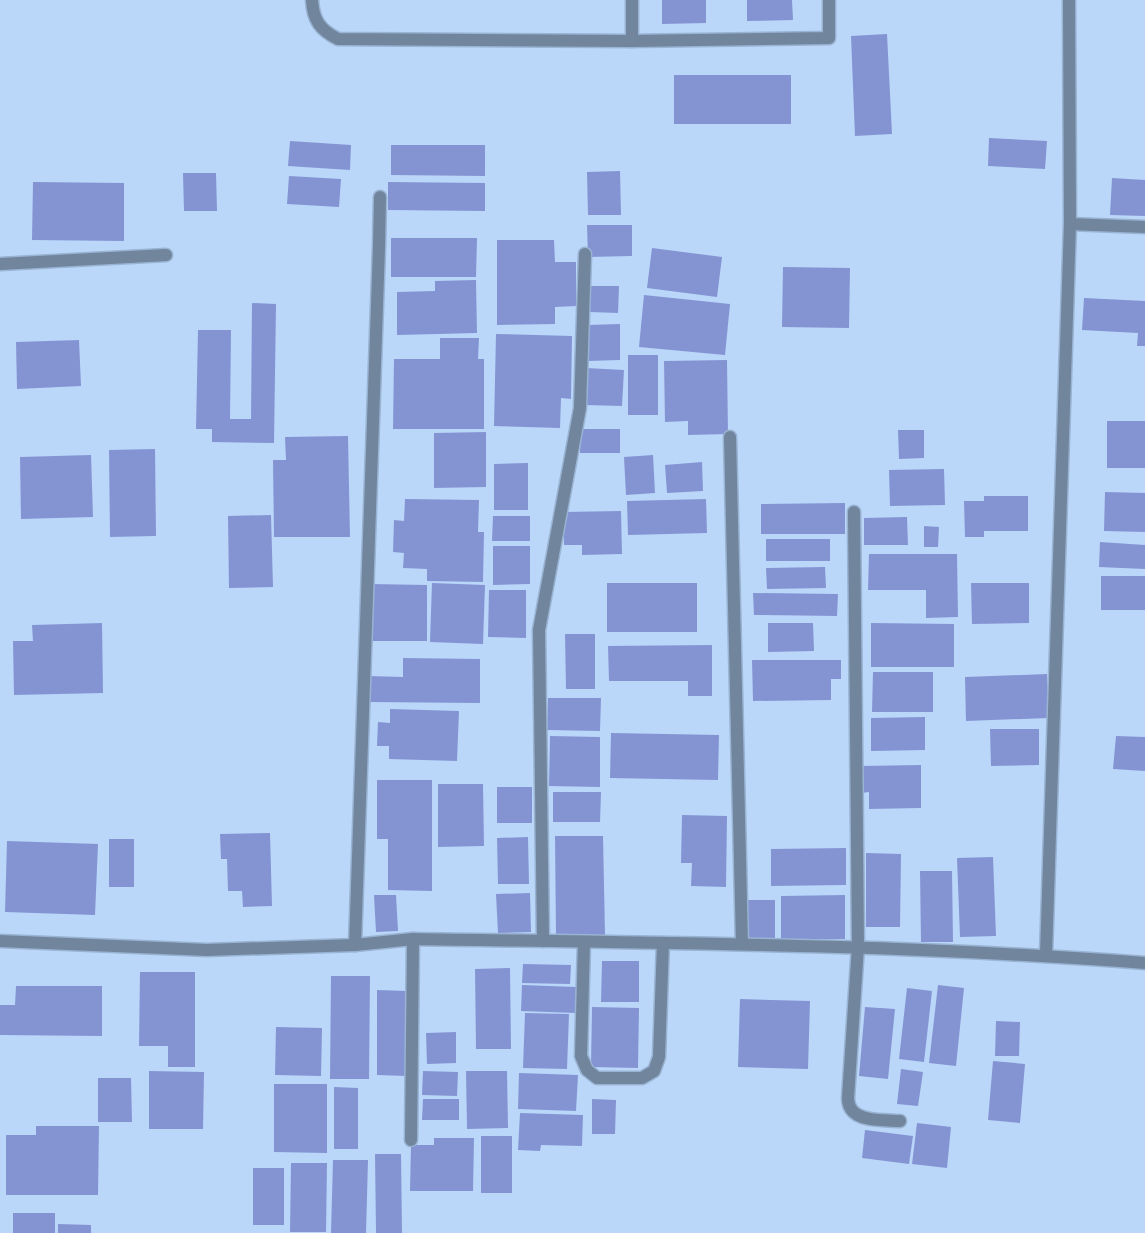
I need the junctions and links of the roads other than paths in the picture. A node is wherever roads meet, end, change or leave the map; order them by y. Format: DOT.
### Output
graph roads {
  1 [pos="312,0"];
  2 [pos="632,0"];
  3 [pos="828,0"];
  4 [pos="1069,0"];
  5 [pos="632,41"];
  6 [pos="380,197"];
  7 [pos="1070,224"];
  8 [pos="1145,227"];
  9 [pos="585,254"];
  10 [pos="166,255"];
  11 [pos="0,264"];
  12 [pos="730,437"];
  13 [pos="854,512"];
  14 [pos="413,939"];
  15 [pos="0,941"];
  16 [pos="543,941"];
  17 [pos="584,942"];
  18 [pos="663,943"];
  19 [pos="742,944"];
  20 [pos="354,945"];
  21 [pos="858,946"];
  22 [pos="1046,955"];
  23 [pos="1145,963"];
  24 [pos="900,1121"];
  25 [pos="411,1140"];
  1 -- 5 [label="street"];
  2 -- 5 [label="street"];
  3 -- 5 [label="street"];
  4 -- 7 [label="street"];
  6 -- 20 [label="street"];
  7 -- 8 [label="street"];
  7 -- 22 [label="street"];
  9 -- 16 [label="street"];
  10 -- 11 [label="street"];
  12 -- 19 [label="street"];
  13 -- 21 [label="street"];
  14 -- 16 [label="street"];
  14 -- 20 [label="street"];
  14 -- 25 [label="street"];
  15 -- 20 [label="street"];
  16 -- 17 [label="street"];
  17 -- 18 [label="street"];
  17 -- 18 [label="street"];
  18 -- 19 [label="street"];
  19 -- 21 [label="street"];
  21 -- 22 [label="street"];
  21 -- 24 [label="street"];
  22 -- 23 [label="street"];
}
